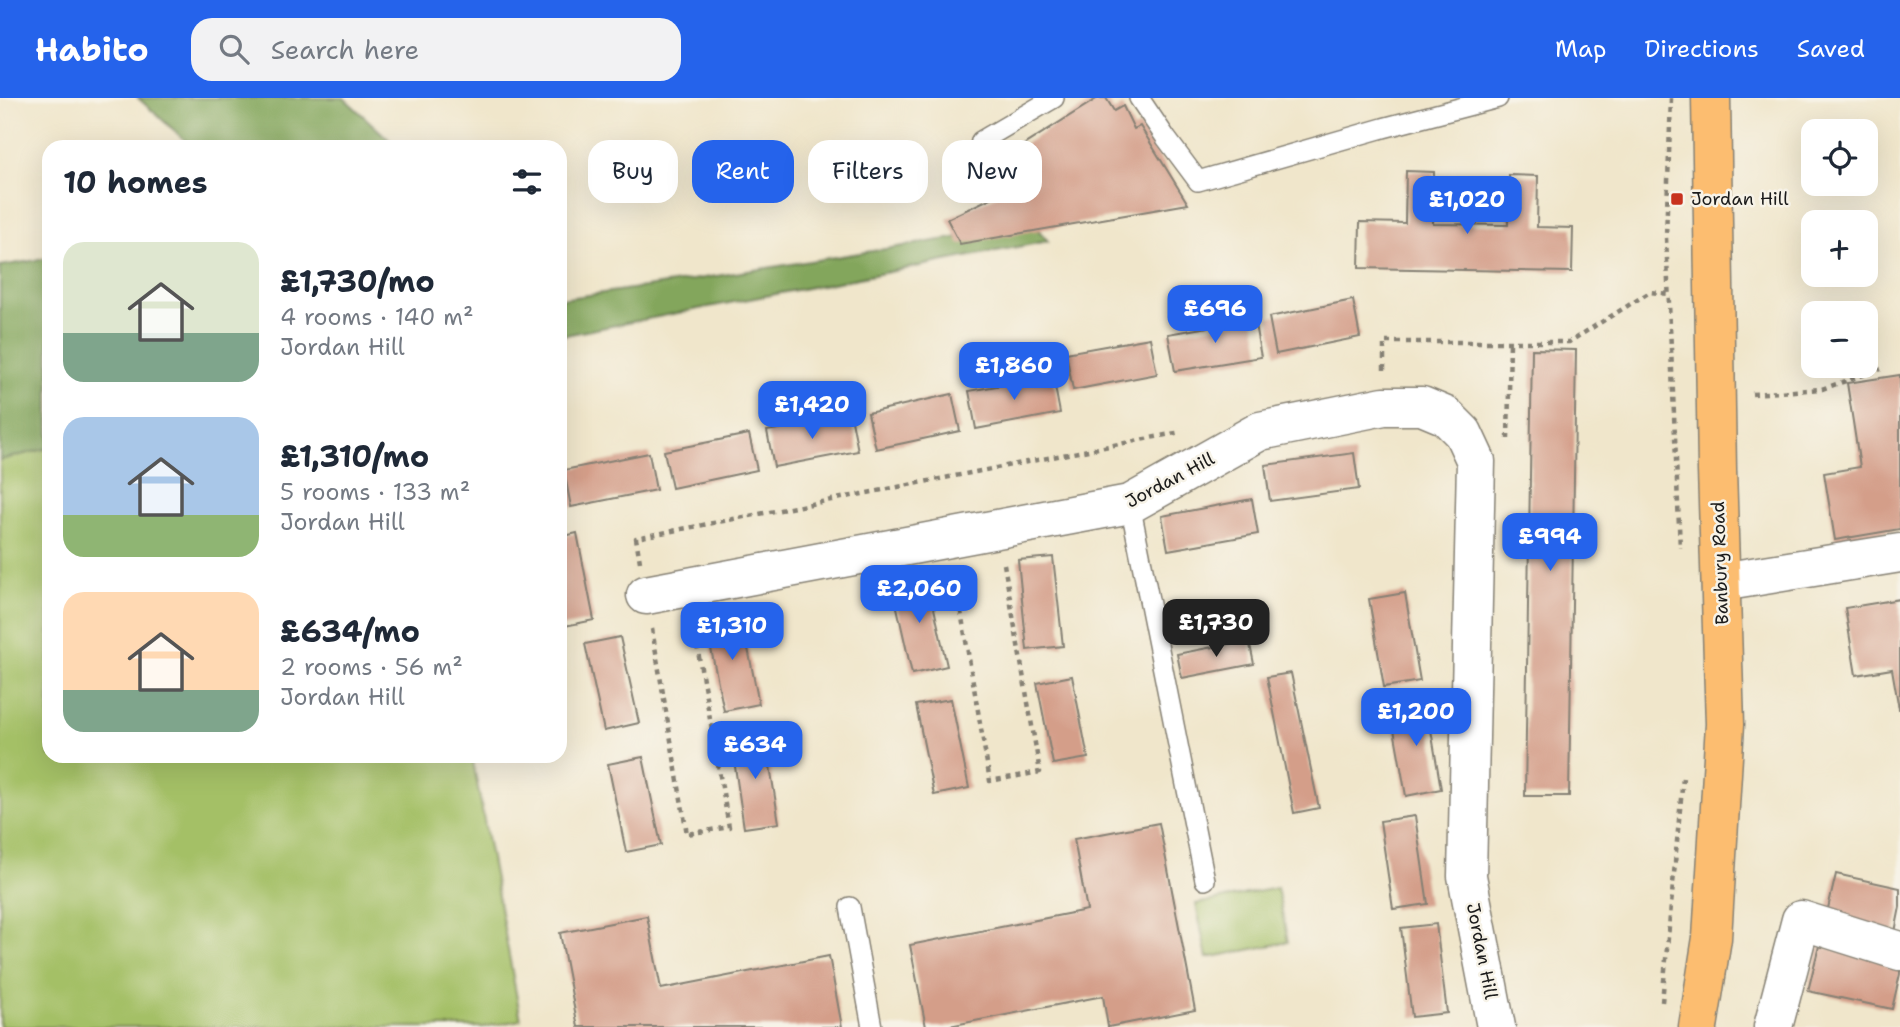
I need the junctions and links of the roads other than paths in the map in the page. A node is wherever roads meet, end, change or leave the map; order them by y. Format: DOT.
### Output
graph roads {
  1 [pos="1054,98"];
  2 [pos="1139,98"];
  3 [pos="1498,98"];
  4 [pos="1711,98"];
  5 [pos="983,140"];
  6 [pos="1130,504"];
  7 [pos="1900,553"];
  8 [pos="1721,582"];
  9 [pos="646,595"];
  10 [pos="1205,880"];
  11 [pos="850,906"];
  12 [pos="1900,951"];
  13 [pos="872,1027"];
  14 [pos="1496,1027"];
  15 [pos="1698,1027"];
  16 [pos="1773,1027"];
  1 -- 5 [label="lane"];
  2 -- 3 [label="lane"];
  4 -- 8 [label="main road, Banbury Road"];
  6 -- 9 [label="street, Jordan Hill"];
  6 -- 10 [label="lane"];
  6 -- 14 [label="street, Jordan Hill"];
  7 -- 8 [label="street"];
  8 -- 15 [label="main road, Banbury Road"];
  11 -- 13 [label="lane"];
  12 -- 16 [label="street"];
}
